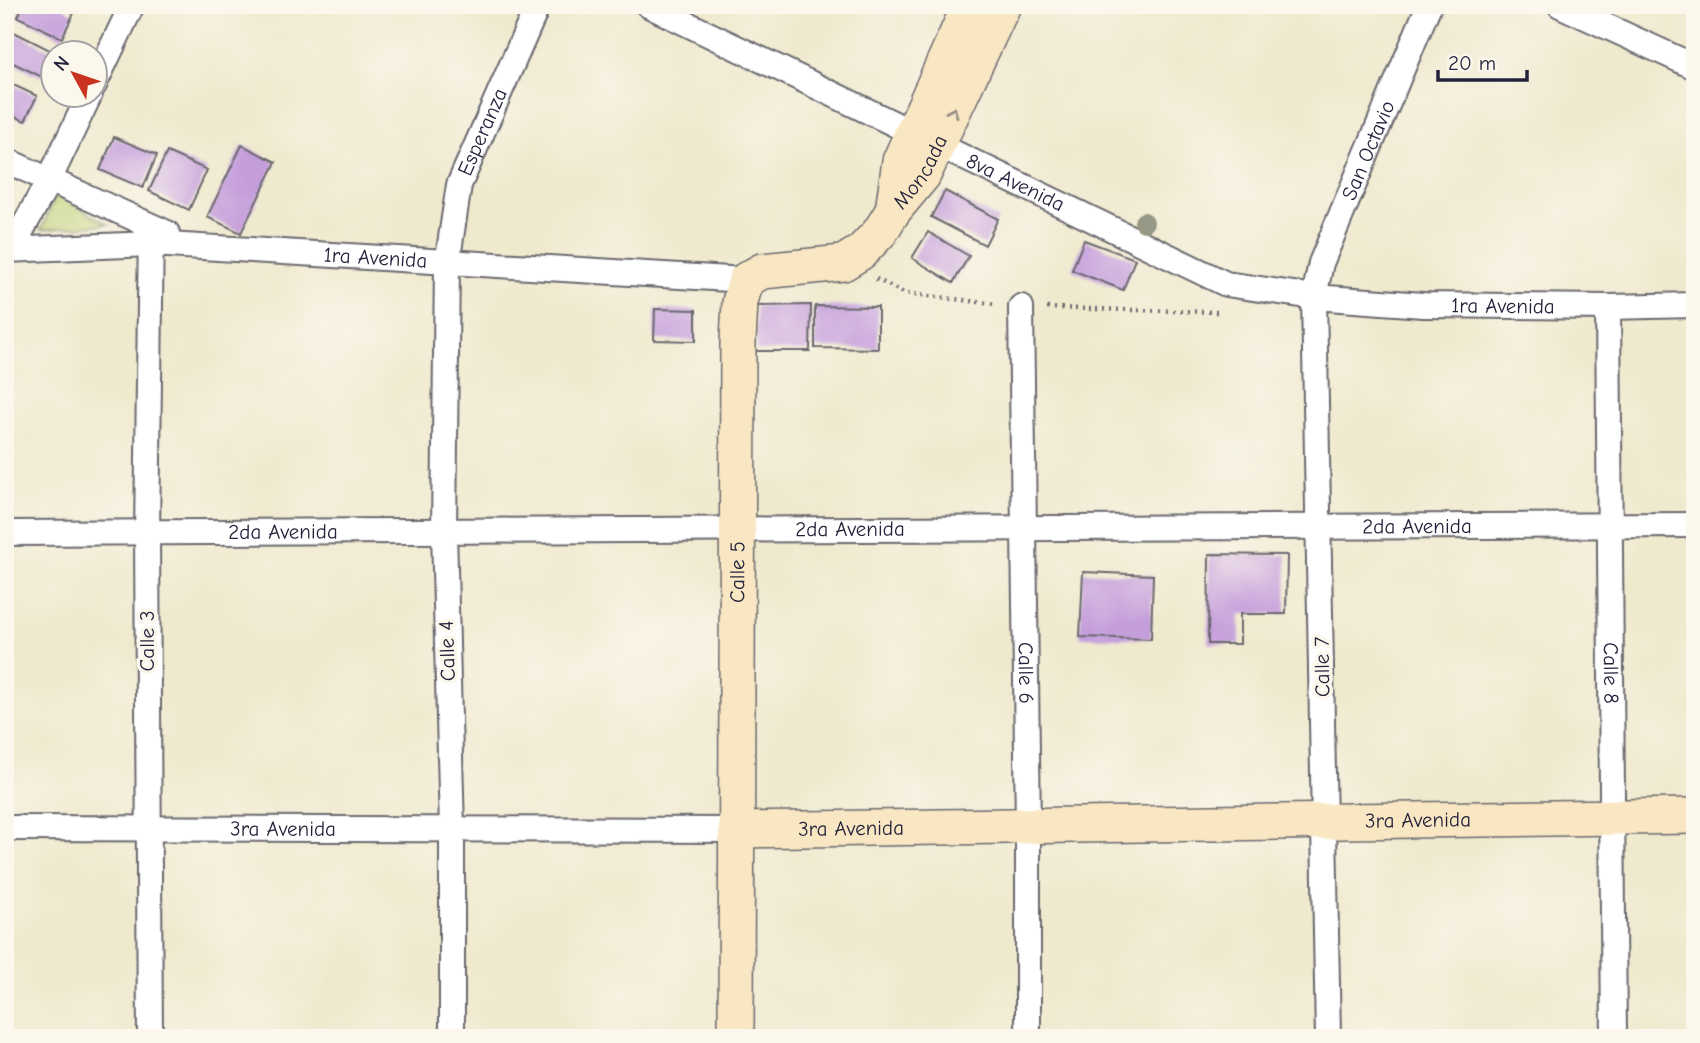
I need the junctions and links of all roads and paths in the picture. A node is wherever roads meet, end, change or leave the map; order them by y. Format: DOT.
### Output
graph roads {
  1 [pos="132,5"];
  2 [pos="538,5"];
  3 [pos="648,5"];
  4 [pos="970,5"];
  5 [pos="1003,5"];
  6 [pos="1429,5"];
  7 [pos="1560,5"];
  8 [pos="108,56"];
  9 [pos="1695,66"];
  10 [pos="83,108"];
  11 [pos="924,140"];
  12 [pos="5,160"];
  13 [pos="49,180"];
  14 [pos="151,235"];
  15 [pos="8,250"];
  16 [pos="843,263"];
  17 [pos="447,264"];
  18 [pos="746,280"];
  19 [pos="1314,297"];
  20 [pos="1695,305"];
  21 [pos="1021,307"];
  22 [pos="1608,307"];
  23 [pos="1220,312"];
  24 [pos="1695,524"];
  25 [pos="1609,525"];
  26 [pos="1022,527"];
  27 [pos="1320,527"];
  28 [pos="737,528"];
  29 [pos="444,531"];
  30 [pos="5,533"];
  31 [pos="147,534"];
  32 [pos="1612,816"];
  33 [pos="1695,816"];
  34 [pos="1324,821"];
  35 [pos="1028,827"];
  36 [pos="5,828"];
  37 [pos="147,828"];
  38 [pos="452,830"];
  39 [pos="737,830"];
  40 [pos="150,1038"];
  41 [pos="452,1038"];
  42 [pos="736,1038"];
  43 [pos="1028,1038"];
  44 [pos="1328,1038"];
  45 [pos="1615,1038"];
  1 -- 8 [label="street"];
  2 -- 17 [label="street, Esperanza"];
  3 -- 11 [label="street, 8va Avenida"];
  4 -- 11 [label="street, Moncada"];
  11 -- 5 [label="street, Moncada, one-way"];
  6 -- 19 [label="street, San Octavio"];
  7 -- 9 [label="street"];
  10 -- 13 [label="street"];
  11 -- 16 [label="street, Moncada"];
  11 -- 19 [label="street, 8va Avenida"];
  12 -- 13 [label="street"];
  13 -- 14 [label="street"];
  13 -- 15 [label="street"];
  14 -- 15 [label="street, 1ra Avenida"];
  14 -- 17 [label="street, 1ra Avenida"];
  14 -- 31 [label="street, Calle 3"];
  16 -- 18 [label="street"];
  16 -- 21 [label="path"];
  17 -- 18 [label="street, 1ra Avenida"];
  17 -- 29 [label="street, Calle 4"];
  18 -- 28 [label="street, Calle 5"];
  19 -- 22 [label="street, 1ra Avenida"];
  19 -- 27 [label="street, Calle 7"];
  20 -- 22 [label="street, 1ra Avenida"];
  21 -- 23 [label="path"];
  21 -- 26 [label="street, Calle 6"];
  22 -- 25 [label="street, Calle 8"];
  24 -- 25 [label="street, 2da Avenida"];
  25 -- 27 [label="street, 2da Avenida"];
  25 -- 32 [label="street, Calle 8"];
  26 -- 27 [label="street, 2da Avenida"];
  26 -- 28 [label="street, 2da Avenida"];
  26 -- 35 [label="street, Calle 6"];
  27 -- 34 [label="street, Calle 7"];
  28 -- 29 [label="street, 2da Avenida"];
  28 -- 39 [label="street, Calle 5"];
  29 -- 31 [label="street, 2da Avenida"];
  29 -- 38 [label="street, Calle 4"];
  30 -- 31 [label="street, 2da Avenida"];
  31 -- 37 [label="street, Calle 3"];
  32 -- 33 [label="street, 3ra Avenida"];
  32 -- 34 [label="street, 3ra Avenida"];
  32 -- 45 [label="street, Calle 8"];
  34 -- 35 [label="street, 3ra Avenida"];
  34 -- 44 [label="street, Calle 7"];
  35 -- 39 [label="street, 3ra Avenida"];
  35 -- 43 [label="street, Calle 6"];
  36 -- 37 [label="street, 3ra Avenida"];
  37 -- 38 [label="street, 3ra Avenida"];
  37 -- 40 [label="street, Calle 3"];
  38 -- 39 [label="street, 3ra Avenida"];
  38 -- 41 [label="street, Calle 4"];
  39 -- 42 [label="street, Calle 5"];
}
